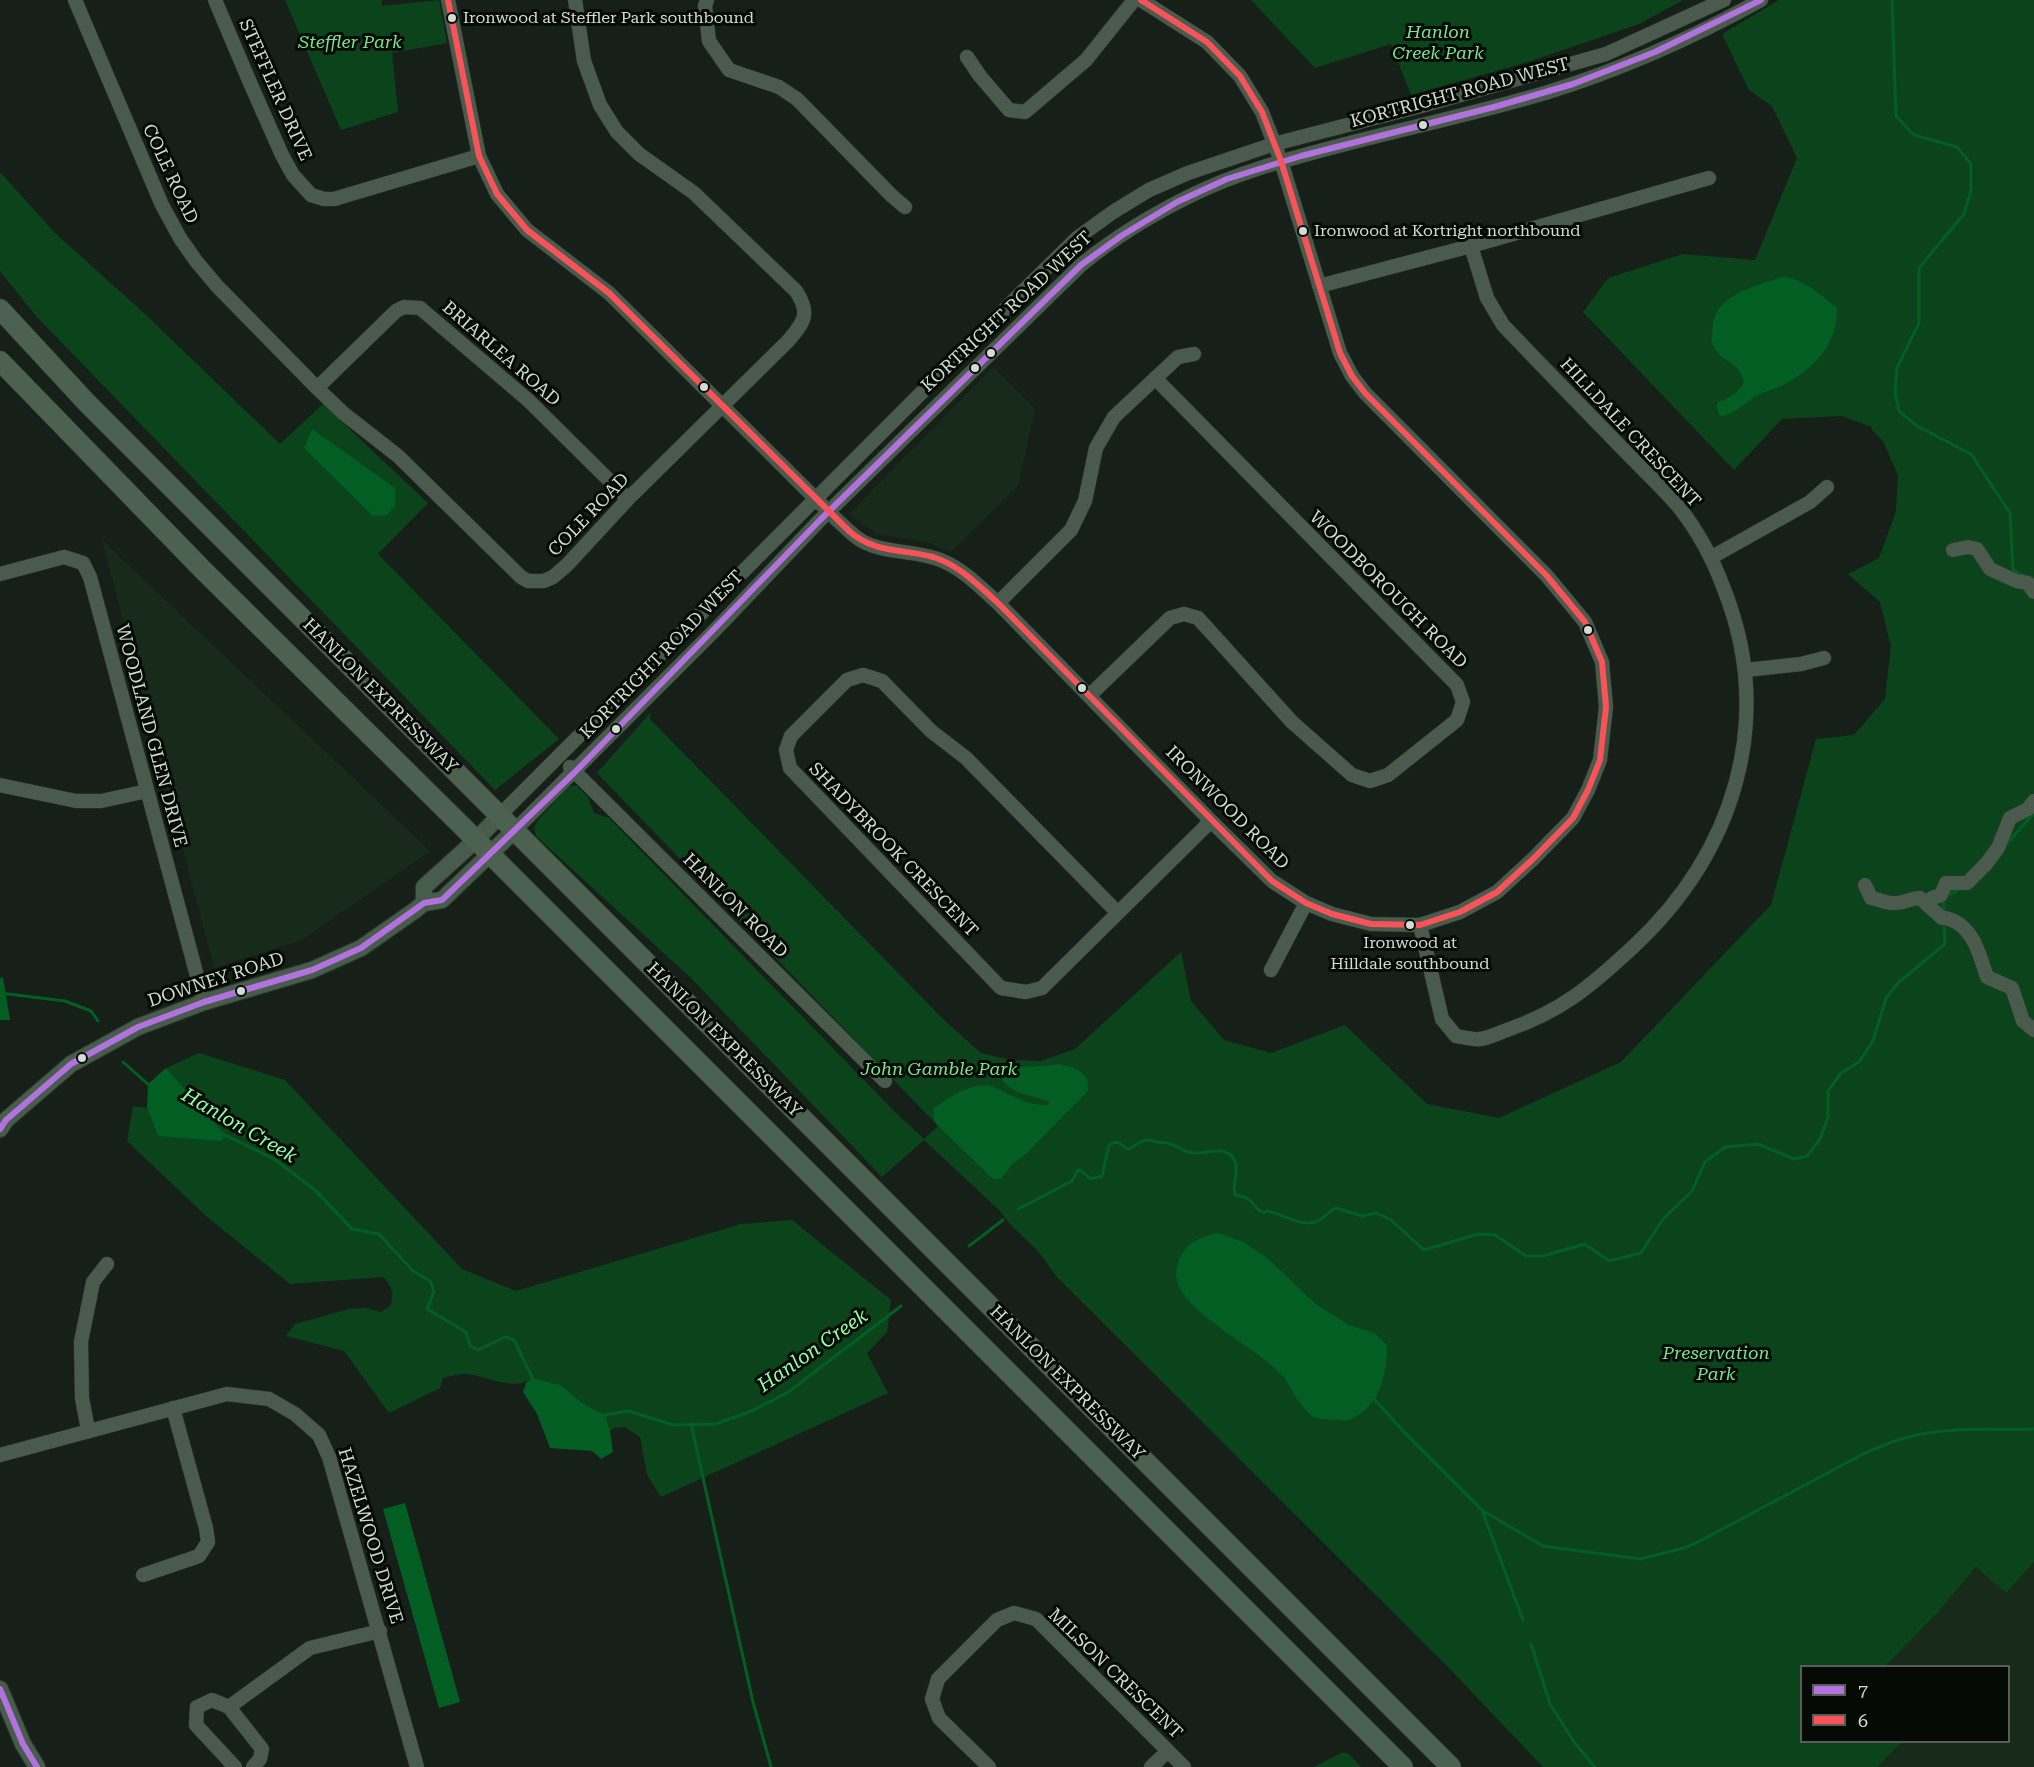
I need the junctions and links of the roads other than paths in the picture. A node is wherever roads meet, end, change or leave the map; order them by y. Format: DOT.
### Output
graph roads {
  1 [pos="75,0"];
  2 [pos="215,0"];
  3 [pos="448,0"];
  4 [pos="575,0"];
  5 [pos="707,0"];
  6 [pos="1134,0"];
  7 [pos="1142,0"];
  8 [pos="1724,0"];
  9 [pos="1761,0"];
  10 [pos="967,57"];
  11 [pos="1274,144"];
  12 [pos="479,156"];
  13 [pos="1281,161"];
  14 [pos="1709,178"];
  15 [pos="905,207"];
  16 [pos="1471,246"];
  17 [pos="1319,286"];
  18 [pos="0,309"];
  19 [pos="1194,354"];
  20 [pos="0,362"];
  21 [pos="1155,378"];
  22 [pos="317,388"];
  23 [pos="723,407"];
  24 [pos="1827,487"];
  25 [pos="815,498"];
  26 [pos="628,499"];
  27 [pos="829,512"];
  28 [pos="1953,550"];
  29 [pos="1712,557"];
  30 [pos="0,574"];
  31 [pos="2034,592"];
  32 [pos="998,603"];
  33 [pos="1824,658"];
  34 [pos="1746,670"];
  35 [pos="1090,695"];
  36 [pos="560,757"];
  37 [pos="575,772"];
  38 [pos="0,785"];
  39 [pos="147,791"];
  40 [pos="2034,801"];
  41 [pos="500,815"];
  42 [pos="1211,821"];
  43 [pos="515,830"];
  44 [pos="476,840"];
  45 [pos="490,855"];
  46 [pos="1865,885"];
  47 [pos="424,903"];
  48 [pos="1306,903"];
  49 [pos="1929,904"];
  50 [pos="1117,912"];
  51 [pos="1420,925"];
  52 [pos="1271,970"];
  53 [pos="204,1002"];
  54 [pos="2034,1030"];
  55 [pos="885,1082"];
  56 [pos="2,1122"];
  57 [pos="107,1263"];
  58 [pos="173,1408"];
  59 [pos="88,1430"];
  60 [pos="0,1455"];
  61 [pos="143,1575"];
  62 [pos="380,1631"];
  63 [pos="0,1689"];
  64 [pos="229,1707"];
  65 [pos="1168,1751"];
  66 [pos="37,1767"];
  67 [pos="234,1767"];
  68 [pos="253,1767"];
  69 [pos="417,1767"];
  70 [pos="989,1767"];
  71 [pos="1151,1767"];
  72 [pos="1184,1767"];
  73 [pos="1403,1767"];
  74 [pos="1451,1767"];
  1 -- 22 [label="street, COLE ROAD"];
  2 -- 12 [label="street, STEFFLER DRIVE"];
  3 -- 12 [label="street, IRONWOOD ROAD"];
  4 -- 23 [label="street, COLE ROAD"];
  5 -- 15 [label="street"];
  6 -- 10 [label="street"];
  7 -- 11 [label="street, IRONWOOD ROAD"];
  8 -- 11 [label="street, KORTRIGHT ROAD WEST"];
  9 -- 13 [label="street, KORTRIGHT ROAD WEST"];
  11 -- 13 [label="street, IRONWOOD ROAD"];
  11 -- 25 [label="street, KORTRIGHT ROAD WEST"];
  12 -- 23 [label="street, IRONWOOD ROAD"];
  13 -- 17 [label="street, IRONWOOD ROAD"];
  13 -- 27 [label="street, KORTRIGHT ROAD WEST"];
  14 -- 16 [label="street"];
  16 -- 17 [label="street"];
  16 -- 29 [label="street, HILLDALE CRESCENT"];
  17 -- 51 [label="street, IRONWOOD ROAD"];
  18 -- 41 [label="highway, HANLON EXPRESSWAY"];
  19 -- 21 [label="street"];
  20 -- 44 [label="highway, HANLON EXPRESSWAY"];
  21 -- 32 [label="street"];
  21 -- 35 [label="street, WOODBOROUGH ROAD"];
  22 -- 26 [label="street, BRIARLEA ROAD"];
  22 -- 26 [label="street, COLE ROAD"];
  23 -- 25 [label="street, IRONWOOD ROAD"];
  23 -- 26 [label="street, COLE ROAD"];
  24 -- 29 [label="street"];
  25 -- 27 [label="street, IRONWOOD ROAD"];
  25 -- 36 [label="street, KORTRIGHT ROAD WEST"];
  27 -- 32 [label="street, IRONWOOD ROAD"];
  27 -- 37 [label="street, KORTRIGHT ROAD WEST"];
  28 -- 31 [label="street"];
  29 -- 34 [label="street, HILLDALE CRESCENT"];
  30 -- 39 [label="street, WOODLAND GLEN DRIVE"];
  32 -- 35 [label="street, IRONWOOD ROAD"];
  33 -- 34 [label="street"];
  34 -- 51 [label="street, HILLDALE CRESCENT"];
  35 -- 42 [label="street, IRONWOOD ROAD"];
  36 -- 37 [label="street, HANLON ROAD"];
  36 -- 41 [label="street, KORTRIGHT ROAD WEST"];
  37 -- 43 [label="street, KORTRIGHT ROAD WEST"];
  37 -- 55 [label="street, HANLON ROAD"];
  38 -- 39 [label="street"];
  39 -- 53 [label="street, WOODLAND GLEN DRIVE"];
  40 -- 49 [label="street"];
  41 -- 43 [label="highway, HANLON EXPRESSWAY"];
  41 -- 44 [label="main road"];
  42 -- 48 [label="street, IRONWOOD ROAD"];
  42 -- 50 [label="street, SHADYBROOK CRESCENT"];
  43 -- 45 [label="main road, KORTRIGHT ROAD WEST"];
  43 -- 74 [label="highway, HANLON EXPRESSWAY"];
  44 -- 45 [label="highway, HANLON EXPRESSWAY"];
  44 -- 47 [label="main road"];
  45 -- 47 [label="main road, DOWNEY ROAD"];
  45 -- 73 [label="highway, HANLON EXPRESSWAY"];
  46 -- 49 [label="street"];
  47 -- 53 [label="main road, DOWNEY ROAD"];
  48 -- 51 [label="street, IRONWOOD ROAD"];
  48 -- 52 [label="street"];
  49 -- 54 [label="street"];
  50 -- 50 [label="street, SHADYBROOK CRESCENT"];
  53 -- 56 [label="main road, DOWNEY ROAD"];
  57 -- 59 [label="street"];
  58 -- 59 [label="street, HAZELWOOD DRIVE"];
  58 -- 61 [label="street"];
  58 -- 62 [label="street, HAZELWOOD DRIVE"];
  59 -- 60 [label="street, HAZELWOOD DRIVE"];
  62 -- 64 [label="street"];
  62 -- 69 [label="street, HAZELWOOD DRIVE"];
  63 -- 66 [label="main road"];
  64 -- 67 [label="street"];
  64 -- 68 [label="street"];
  65 -- 70 [label="street, MILSON CRESCENT"];
  65 -- 71 [label="street"];
  65 -- 72 [label="street, MILSON CRESCENT"];
}
